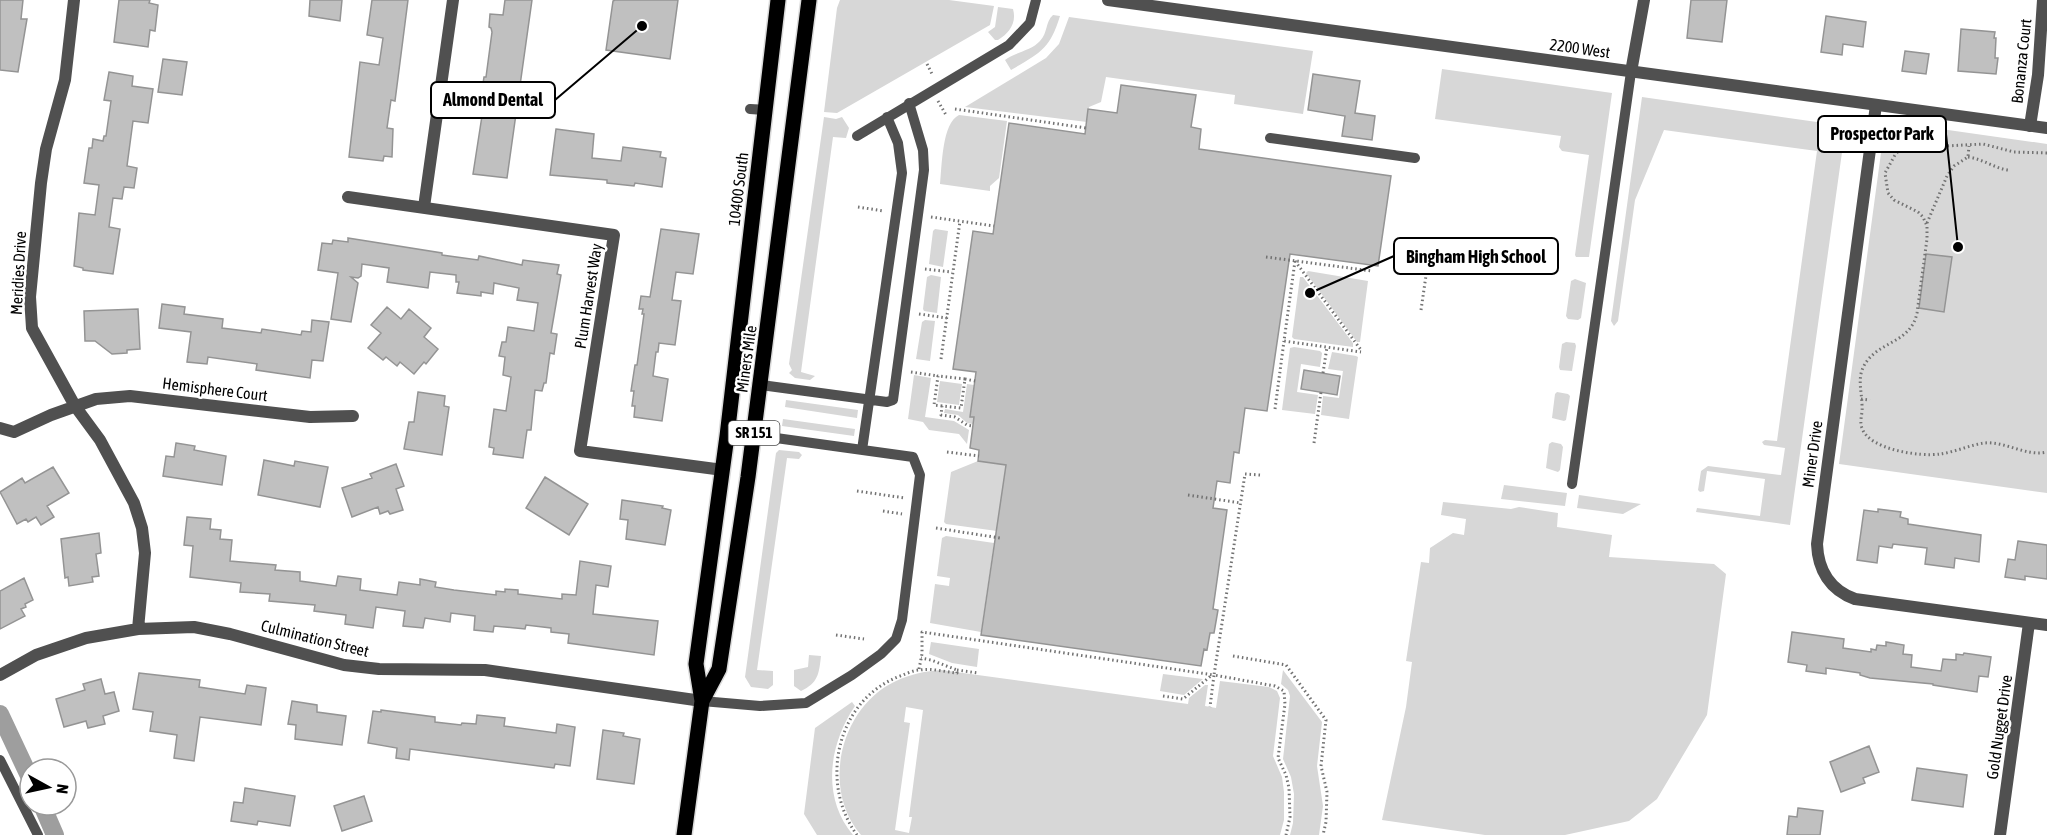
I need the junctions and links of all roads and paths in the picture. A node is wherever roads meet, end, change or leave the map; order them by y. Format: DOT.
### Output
graph roads {
  1 [pos="74,0"];
  2 [pos="453,0"];
  3 [pos="778,0"];
  4 [pos="809,0"];
  5 [pos="1036,0"];
  6 [pos="1108,0"];
  7 [pos="1644,0"];
  8 [pos="2043,0"];
  9 [pos="1631,72"];
  10 [pos="909,104"];
  11 [pos="1876,105"];
  12 [pos="750,109"];
  13 [pos="955,109"];
  14 [pos="766,110"];
  15 [pos="887,117"];
  16 [pos="2030,126"];
  17 [pos="1086,128"];
  18 [pos="2047,128"];
  19 [pos="856,136"];
  20 [pos="1270,138"];
  21 [pos="1969,146"];
  22 [pos="2047,153"];
  23 [pos="1968,157"];
  24 [pos="1415,158"];
  25 [pos="2008,170"];
  26 [pos="348,196"];
  27 [pos="424,207"];
  28 [pos="858,207"];
  29 [pos="886,211"];
  30 [pos="931,217"];
  31 [pos="960,221"];
  32 [pos="1926,223"];
  33 [pos="994,226"];
  34 [pos="1430,248"];
  35 [pos="1266,257"];
  36 [pos="1295,261"];
  37 [pos="924,269"];
  38 [pos="1372,271"];
  39 [pos="953,273"];
  40 [pos="1421,310"];
  41 [pos="919,314"];
  42 [pos="947,318"];
  43 [pos="1284,341"];
  44 [pos="1327,347"];
  45 [pos="941,359"];
  46 [pos="910,372"];
  47 [pos="1323,373"];
  48 [pos="938,376"];
  49 [pos="965,379"];
  50 [pos="975,381"];
  51 [pos="734,382"];
  52 [pos="761,384"];
  53 [pos="1321,392"];
  54 [pos="1861,399"];
  55 [pos="870,400"];
  56 [pos="1870,400"];
  57 [pos="75,406"];
  58 [pos="942,406"];
  59 [pos="1275,409"];
  60 [pos="353,416"];
  61 [pos="973,426"];
  62 [pos="0,428"];
  63 [pos="754,436"];
  64 [pos="1314,443"];
  65 [pos="862,450"];
  66 [pos="947,452"];
  67 [pos="2047,452"];
  68 [pos="978,456"];
  69 [pos="723,470"];
  70 [pos="1260,475"];
  71 [pos="1572,484"];
  72 [pos="857,491"];
  73 [pos="1188,495"];
  74 [pos="917,500"];
  75 [pos="1241,503"];
  76 [pos="883,511"];
  77 [pos="915,516"];
  78 [pos="936,528"];
  79 [pos="1000,538"];
  80 [pos="2030,623"];
  81 [pos="2047,626"];
  82 [pos="138,629"];
  83 [pos="836,635"];
  84 [pos="864,639"];
  85 [pos="1233,656"];
  86 [pos="921,658"];
  87 [pos="920,669"];
  88 [pos="957,670"];
  89 [pos="978,673"];
  90 [pos="0,675"];
  91 [pos="1213,675"];
  92 [pos="1163,696"];
  93 [pos="702,701"];
  94 [pos="1210,707"];
  95 [pos="0,759"];
  96 [pos="38,835"];
  97 [pos="684,835"];
  98 [pos="857,835"];
  99 [pos="1286,835"];
  100 [pos="1323,835"];
  101 [pos="2001,835"];
  1 -- 57 [label="street, Meridies Drive"];
  2 -- 27 [label="street"];
  3 -- 14 [label="main road, 10400 South / SR 151"];
  4 -- 52 [label="main road, Miners Mile / SR 151"];
  5 -- 10 [label="lane"];
  6 -- 9 [label="street, 2200 West"];
  7 -- 9 [label="street"];
  8 -- 16 [label="street, Bonanza Court"];
  9 -- 11 [label="street, 2200 West"];
  9 -- 71 [label="lane"];
  10 -- 15 [label="lane"];
  10 -- 55 [label="lane"];
  11 -- 16 [label="street, 2200 West"];
  11 -- 80 [label="street, Miner Drive"];
  12 -- 14 [label="lane"];
  13 -- 17 [label="path"];
  14 -- 51 [label="main road, 10400 South / SR 151"];
  15 -- 19 [label="lane"];
  15 -- 55 [label="lane"];
  16 -- 18 [label="street, 2200 West"];
  20 -- 24 [label="lane"];
  21 -- 22 [label="path"];
  21 -- 23 [label="path"];
  21 -- 32 [label="path"];
  23 -- 25 [label="path"];
  23 -- 32 [label="path"];
  26 -- 27 [label="street, Plum Harvest Way"];
  27 -- 69 [label="street, Plum Harvest Way"];
  28 -- 29 [label="path"];
  30 -- 31 [label="path"];
  31 -- 33 [label="path"];
  31 -- 39 [label="path"];
  32 -- 54 [label="path"];
  34 -- 40 [label="path"];
  35 -- 36 [label="path"];
  36 -- 38 [label="path"];
  36 -- 43 [label="path"];
  36 -- 44 [label="path"];
  37 -- 39 [label="path"];
  39 -- 42 [label="path"];
  41 -- 42 [label="path"];
  42 -- 45 [label="path"];
  43 -- 44 [label="path"];
  43 -- 59 [label="path"];
  44 -- 47 [label="path"];
  46 -- 48 [label="path"];
  48 -- 49 [label="path"];
  48 -- 58 [label="path"];
  49 -- 50 [label="path"];
  49 -- 58 [label="path"];
  51 -- 69 [label="main road, Miners Mile / SR 151"];
  52 -- 55 [label="lane"];
  52 -- 63 [label="main road, Miners Mile / SR 151"];
  53 -- 64 [label="path"];
  54 -- 56 [label="path"];
  54 -- 67 [label="path"];
  55 -- 65 [label="lane"];
  57 -- 60 [label="street, Hemisphere Court"];
  57 -- 62 [label="street, Hemisphere Court"];
  57 -- 82 [label="street, Meridies Drive"];
  58 -- 61 [label="path"];
  63 -- 65 [label="lane"];
  63 -- 93 [label="main road, Miners Mile / SR 151"];
  65 -- 74 [label="lane"];
  66 -- 68 [label="path"];
  69 -- 93 [label="main road, Miners Mile / SR 151"];
  70 -- 75 [label="path"];
  72 -- 74 [label="path"];
  73 -- 75 [label="path"];
  74 -- 77 [label="lane"];
  75 -- 91 [label="path"];
  76 -- 77 [label="path"];
  77 -- 93 [label="lane"];
  78 -- 79 [label="path"];
  80 -- 81 [label="street, Miner Drive"];
  80 -- 101 [label="street, Gold Nugget Drive"];
  82 -- 90 [label="street, Culmination Street"];
  82 -- 93 [label="street, Culmination Street"];
  83 -- 84 [label="path"];
  85 -- 100 [label="path"];
  86 -- 87 [label="path"];
  86 -- 88 [label="path"];
  86 -- 91 [label="path"];
  87 -- 88 [label="path"];
  87 -- 98 [label="path"];
  88 -- 89 [label="path"];
  91 -- 92 [label="path"];
  91 -- 94 [label="path"];
  91 -- 99 [label="path"];
  93 -- 97 [label="main road, Miners Mile / SR 151"];
  95 -- 96 [label="lane"];
}
